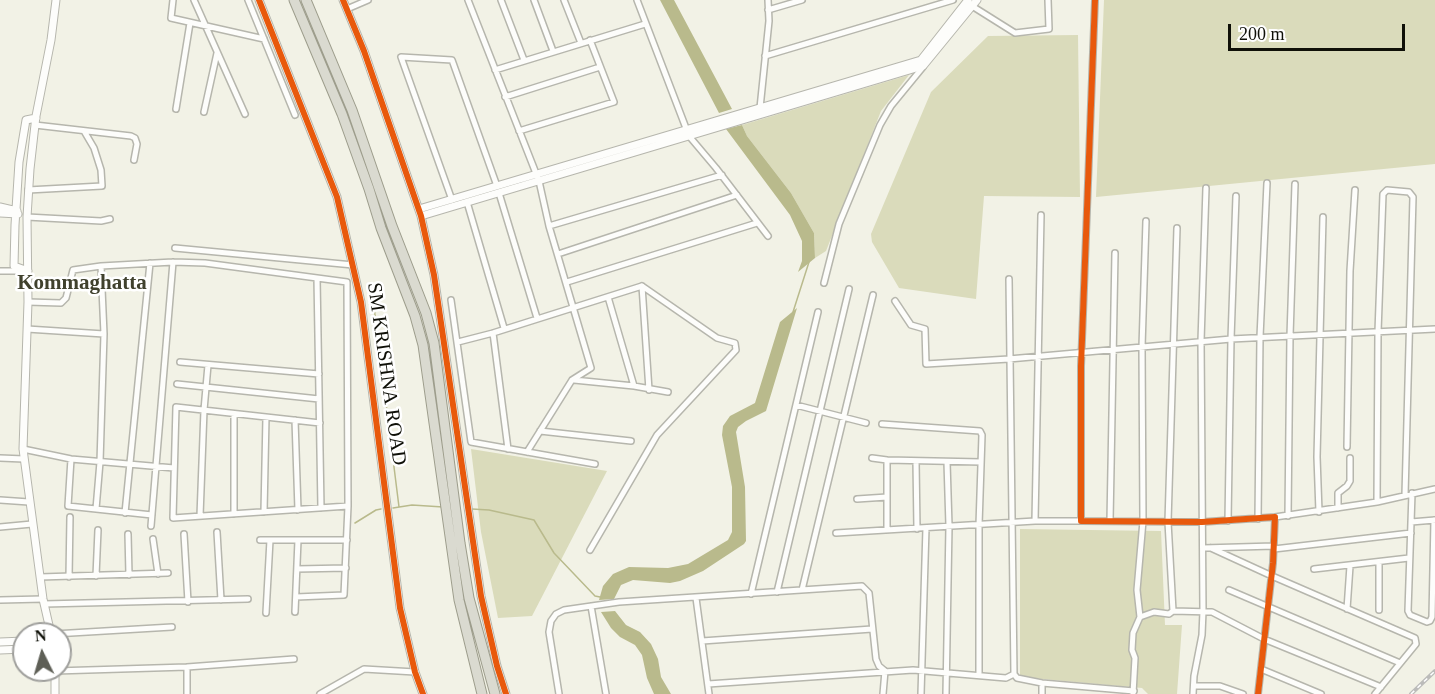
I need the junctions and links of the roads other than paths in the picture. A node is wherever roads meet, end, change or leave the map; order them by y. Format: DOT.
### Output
graph roads {
  1 [pos="56,0"];
  2 [pos="173,0"];
  3 [pos="194,0"];
  4 [pos="248,0"];
  5 [pos="259,0"];
  6 [pos="294,0"];
  7 [pos="306,0"];
  8 [pos="343,0"];
  9 [pos="368,0"];
  10 [pos="468,0"];
  11 [pos="501,0"];
  12 [pos="534,0"];
  13 [pos="564,0"];
  14 [pos="637,0"];
  15 [pos="768,0"];
  16 [pos="802,0"];
  17 [pos="953,0"];
  18 [pos="1048,0"];
  19 [pos="1095,0"];
  20 [pos="972,2"];
  21 [pos="347,9"];
  22 [pos="768,10"];
  23 [pos="190,23"];
  24 [pos="645,24"];
  25 [pos="207,27"];
  26 [pos="264,39"];
  27 [pos="590,40"];
  28 [pos="581,43"];
  29 [pos="217,51"];
  30 [pos="553,51"];
  31 [pos="765,56"];
  32 [pos="524,60"];
  33 [pos="922,63"];
  34 [pos="600,67"];
  35 [pos="495,70"];
  36 [pos="336,86"];
  37 [pos="505,97"];
  38 [pos="760,108"];
  39 [pos="176,109"];
  40 [pos="204,112"];
  41 [pos="245,114"];
  42 [pos="296,115"];
  43 [pos="35,121"];
  44 [pos="84,131"];
  45 [pos="519,132"];
  46 [pos="688,133"];
  47 [pos="134,160"];
  48 [pos="722,175"];
  49 [pos="537,178"];
  50 [pos="1267,183"];
  51 [pos="1295,184"];
  52 [pos="1206,188"];
  53 [pos="1355,189"];
  54 [pos="28,190"];
  55 [pos="498,190"];
  56 [pos="737,195"];
  57 [pos="1236,196"];
  58 [pos="452,200"];
  59 [pos="467,202"];
  60 [pos="0,207"];
  61 [pos="420,212"];
  62 [pos="0,213"];
  63 [pos="21,214"];
  64 [pos="1041,215"];
  65 [pos="1323,217"];
  66 [pos="110,219"];
  67 [pos="1146,221"];
  68 [pos="757,223"];
  69 [pos="549,226"];
  70 [pos="1177,228"];
  71 [pos="768,236"];
  72 [pos="175,248"];
  73 [pos="1115,252"];
  74 [pos="558,254"];
  75 [pos="173,262"];
  76 [pos="150,263"];
  77 [pos="353,265"];
  78 [pos="101,266"];
  79 [pos="0,271"];
  80 [pos="28,272"];
  81 [pos="317,278"];
  82 [pos="1009,279"];
  83 [pos="567,282"];
  84 [pos="824,284"];
  85 [pos="642,286"];
  86 [pos="849,289"];
  87 [pos="873,295"];
  88 [pos="608,297"];
  89 [pos="451,300"];
  90 [pos="895,301"];
  91 [pos="28,302"];
  92 [pos="572,306"];
  93 [pos="818,312"];
  94 [pos="537,318"];
  95 [pos="504,328"];
  96 [pos="27,329"];
  97 [pos="1435,329"];
  98 [pos="1408,331"];
  99 [pos="1378,332"];
  100 [pos="493,333"];
  101 [pos="1349,333"];
  102 [pos="104,334"];
  103 [pos="1319,334"];
  104 [pos="1290,336"];
  105 [pos="1260,337"];
  106 [pos="1231,339"];
  107 [pos="1201,341"];
  108 [pos="458,342"];
  109 [pos="1175,344"];
  110 [pos="1142,347"];
  111 [pos="1113,349"];
  112 [pos="1081,351"];
  113 [pos="1038,356"];
  114 [pos="1009,359"];
  115 [pos="180,362"];
  116 [pos="208,365"];
  117 [pos="319,374"];
  118 [pos="572,380"];
  119 [pos="177,384"];
  120 [pos="634,386"];
  121 [pos="206,387"];
  122 [pos="650,390"];
  123 [pos="668,392"];
  124 [pos="320,399"];
  125 [pos="796,405"];
  126 [pos="204,410"];
  127 [pos="820,411"];
  128 [pos="234,414"];
  129 [pos="266,417"];
  130 [pos="844,417"];
  131 [pos="295,420"];
  132 [pos="320,423"];
  133 [pos="866,423"];
  134 [pos="882,423"];
  135 [pos="540,431"];
  136 [pos="631,441"];
  137 [pos="1347,447"];
  138 [pos="23,449"];
  139 [pos="508,449"];
  140 [pos="527,452"];
  141 [pos="0,458"];
  142 [pos="872,458"];
  143 [pos="1350,458"];
  144 [pos="24,459"];
  145 [pos="71,459"];
  146 [pos="887,460"];
  147 [pos="916,461"];
  148 [pos="100,462"];
  149 [pos="947,462"];
  150 [pos="981,462"];
  151 [pos="129,464"];
  152 [pos="596,464"];
  153 [pos="157,467"];
  154 [pos="174,468"];
  155 [pos="1435,489"];
  156 [pos="1412,493"];
  157 [pos="1405,495"];
  158 [pos="887,497"];
  159 [pos="857,499"];
  160 [pos="0,501"];
  161 [pos="29,502"];
  162 [pos="1377,502"];
  163 [pos="348,506"];
  164 [pos="321,508"];
  165 [pos="1338,508"];
  166 [pos="96,509"];
  167 [pos="298,510"];
  168 [pos="264,512"];
  169 [pos="1318,512"];
  170 [pos="125,513"];
  171 [pos="234,514"];
  172 [pos="152,515"];
  173 [pos="200,516"];
  174 [pos="1288,516"];
  175 [pos="1275,517"];
  176 [pos="70,518"];
  177 [pos="1258,519"];
  178 [pos="1434,520"];
  179 [pos="1035,521"];
  180 [pos="1081,521"];
  181 [pos="1110,521"];
  182 [pos="1143,521"];
  183 [pos="1228,521"];
  184 [pos="1013,522"];
  185 [pos="1168,522"];
  186 [pos="1202,522"];
  187 [pos="1411,522"];
  188 [pos="32,524"];
  189 [pos="979,525"];
  190 [pos="152,526"];
  191 [pos="950,526"];
  192 [pos="0,527"];
  193 [pos="926,528"];
  194 [pos="917,529"];
  195 [pos="98,530"];
  196 [pos="887,530"];
  197 [pos="217,532"];
  198 [pos="836,533"];
  199 [pos="1410,533"];
  200 [pos="128,534"];
  201 [pos="184,534"];
  202 [pos="153,539"];
  203 [pos="260,540"];
  204 [pos="270,540"];
  205 [pos="298,540"];
  206 [pos="347,540"];
  207 [pos="1203,548"];
  208 [pos="1211,548"];
  209 [pos="1274,548"];
  210 [pos="590,550"];
  211 [pos="1409,558"];
  212 [pos="1379,563"];
  213 [pos="1350,566"];
  214 [pos="346,568"];
  215 [pos="297,569"];
  216 [pos="1314,569"];
  217 [pos="168,573"];
  218 [pos="158,574"];
  219 [pos="129,575"];
  220 [pos="96,576"];
  221 [pos="1272,576"];
  222 [pos="40,577"];
  223 [pos="69,577"];
  224 [pos="802,590"];
  225 [pos="1229,590"];
  226 [pos="777,592"];
  227 [pos="751,594"];
  228 [pos="296,597"];
  229 [pos="696,598"];
  230 [pos="248,599"];
  231 [pos="0,600"];
  232 [pos="221,600"];
  233 [pos="44,602"];
  234 [pos="188,602"];
  235 [pos="591,606"];
  236 [pos="1268,606"];
  237 [pos="1347,609"];
  238 [pos="1379,610"];
  239 [pos="1173,611"];
  240 [pos="1203,611"];
  241 [pos="295,612"];
  242 [pos="266,613"];
  243 [pos="1140,617"];
  244 [pos="49,622"];
  245 [pos="172,627"];
  246 [pos="872,628"];
  247 [pos="72,633"];
  248 [pos="1264,639"];
  249 [pos="702,641"];
  250 [pos="294,659"];
  251 [pos="1400,663"];
  252 [pos="187,667"];
  253 [pos="1261,669"];
  254 [pos="72,670"];
  255 [pos="921,670"];
  256 [pos="885,671"];
  257 [pos="415,672"];
  258 [pos="946,672"];
  259 [pos="1014,674"];
  260 [pos="979,675"];
  261 [pos="1042,683"];
  262 [pos="708,684"];
  263 [pos="1194,686"];
  264 [pos="1224,687"];
  265 [pos="1381,687"];
  266 [pos="1134,693"];
  267 [pos="188,694"];
  268 [pos="320,694"];
  269 [pos="423,694"];
  270 [pos="483,694"];
  271 [pos="495,694"];
  272 [pos="506,694"];
  273 [pos="559,694"];
  274 [pos="606,694"];
  275 [pos="709,694"];
  276 [pos="883,694"];
  277 [pos="921,694"];
  278 [pos="946,694"];
  279 [pos="1042,694"];
  280 [pos="1193,694"];
  281 [pos="1225,694"];
  282 [pos="1243,694"];
  283 [pos="1258,694"];
  284 [pos="1321,694"];
  285 [pos="1375,694"];
  1 -- 43 [label="street"];
  2 -- 23 [label="street"];
  3 -- 25 [label="street"];
  4 -- 26 [label="street"];
  5 -- 77 [label="street, SM KRISHNA ROAD"];
  6 -- 36 [label="highway, SM KRISHNA ROAD"];
  7 -- 36 [label="highway, SM KRISHNA ROAD"];
  8 -- 21 [label="street"];
  9 -- 21 [label="street"];
  10 -- 35 [label="street"];
  11 -- 32 [label="street"];
  12 -- 30 [label="street"];
  13 -- 28 [label="street"];
  14 -- 24 [label="street"];
  15 -- 22 [label="street"];
  16 -- 22 [label="street"];
  17 -- 31 [label="street"];
  18 -- 20 [label="street"];
  19 -- 112 [label="street"];
  20 -- 33 [label="street"];
  21 -- 61 [label="street"];
  22 -- 31 [label="street"];
  23 -- 25 [label="street"];
  23 -- 39 [label="street"];
  24 -- 27 [label="street"];
  24 -- 46 [label="street"];
  25 -- 26 [label="street"];
  25 -- 29 [label="street"];
  26 -- 42 [label="street"];
  27 -- 28 [label="street"];
  27 -- 34 [label="street"];
  28 -- 30 [label="street"];
  29 -- 40 [label="street"];
  29 -- 41 [label="street"];
  30 -- 32 [label="street"];
  31 -- 38 [label="street"];
  32 -- 35 [label="street"];
  33 -- 38 [label="street"];
  33 -- 46 [label="street"];
  33 -- 84 [label="street"];
  34 -- 37 [label="street"];
  34 -- 45 [label="street"];
  35 -- 37 [label="street"];
  36 -- 270 [label="highway, SM KRISHNA ROAD"];
  36 -- 271 [label="highway, SM KRISHNA ROAD"];
  37 -- 45 [label="street"];
  38 -- 46 [label="street"];
  43 -- 44 [label="street"];
  43 -- 54 [label="street"];
  43 -- 63 [label="street"];
  44 -- 47 [label="street"];
  44 -- 54 [label="street"];
  45 -- 49 [label="street"];
  46 -- 48 [label="street"];
  46 -- 49 [label="street"];
  48 -- 56 [label="street"];
  48 -- 69 [label="street"];
  49 -- 55 [label="street"];
  49 -- 69 [label="street"];
  50 -- 105 [label="street"];
  51 -- 104 [label="street"];
  52 -- 107 [label="street"];
  53 -- 101 [label="street"];
  54 -- 63 [label="street"];
  55 -- 58 [label="street"];
  55 -- 58 [label="street"];
  55 -- 59 [label="street"];
  55 -- 94 [label="street"];
  56 -- 68 [label="street"];
  56 -- 74 [label="street"];
  57 -- 106 [label="street"];
  58 -- 61 [label="street"];
  59 -- 61 [label="street"];
  59 -- 95 [label="street"];
  60 -- 63 [label="street"];
  61 -- 272 [label="street"];
  62 -- 63 [label="street"];
  63 -- 66 [label="street"];
  63 -- 80 [label="street"];
  63 -- 80 [label="street"];
  64 -- 113 [label="street"];
  65 -- 103 [label="street"];
  67 -- 110 [label="street"];
  68 -- 71 [label="street"];
  68 -- 83 [label="street"];
  69 -- 74 [label="street"];
  70 -- 109 [label="street"];
  72 -- 77 [label="street"];
  73 -- 111 [label="street"];
  74 -- 83 [label="street"];
  75 -- 76 [label="street"];
  75 -- 81 [label="street"];
  75 -- 153 [label="street"];
  76 -- 78 [label="street"];
  76 -- 151 [label="street"];
  77 -- 257 [label="street, SM KRISHNA ROAD"];
  78 -- 91 [label="street"];
  78 -- 102 [label="street"];
  79 -- 80 [label="street"];
  80 -- 91 [label="street"];
  81 -- 117 [label="street"];
  81 -- 163 [label="street"];
  82 -- 114 [label="street"];
  83 -- 92 [label="street"];
  85 -- 88 [label="street"];
  85 -- 122 [label="street"];
  85 -- 210 [label="street"];
  86 -- 127 [label="street"];
  87 -- 130 [label="street"];
  88 -- 92 [label="street"];
  88 -- 120 [label="street"];
  89 -- 108 [label="street"];
  90 -- 114 [label="street"];
  91 -- 96 [label="street"];
  92 -- 94 [label="street"];
  92 -- 118 [label="street"];
  93 -- 125 [label="street"];
  94 -- 95 [label="street"];
  95 -- 100 [label="street"];
  96 -- 102 [label="street"];
  96 -- 138 [label="street"];
  97 -- 98 [label="street"];
  98 -- 99 [label="street"];
  98 -- 99 [label="street"];
  98 -- 157 [label="street"];
  99 -- 101 [label="street"];
  99 -- 162 [label="street"];
  100 -- 108 [label="street"];
  100 -- 139 [label="street"];
  101 -- 103 [label="street"];
  101 -- 137 [label="street"];
  102 -- 148 [label="street"];
  103 -- 104 [label="street"];
  103 -- 169 [label="street"];
  104 -- 105 [label="street"];
  104 -- 174 [label="street"];
  105 -- 106 [label="street"];
  105 -- 177 [label="street"];
  106 -- 107 [label="street"];
  106 -- 183 [label="street"];
  107 -- 109 [label="street"];
  107 -- 186 [label="street"];
  108 -- 139 [label="street"];
  109 -- 110 [label="street"];
  109 -- 185 [label="street"];
  110 -- 111 [label="street"];
  110 -- 182 [label="street"];
  111 -- 112 [label="street"];
  111 -- 181 [label="street"];
  112 -- 113 [label="street"];
  112 -- 180 [label="street"];
  113 -- 114 [label="street"];
  113 -- 179 [label="street"];
  114 -- 184 [label="street"];
  115 -- 116 [label="street"];
  116 -- 117 [label="street"];
  116 -- 121 [label="street"];
  117 -- 124 [label="street"];
  118 -- 120 [label="street"];
  118 -- 135 [label="street"];
  119 -- 121 [label="street"];
  120 -- 122 [label="street"];
  121 -- 124 [label="street"];
  121 -- 126 [label="street"];
  122 -- 123 [label="street"];
  124 -- 132 [label="street"];
  125 -- 127 [label="street"];
  125 -- 227 [label="street"];
  126 -- 128 [label="street"];
  126 -- 154 [label="street"];
  126 -- 173 [label="street"];
  127 -- 130 [label="street"];
  127 -- 226 [label="street"];
  128 -- 129 [label="street"];
  128 -- 171 [label="street"];
  129 -- 131 [label="street"];
  129 -- 168 [label="street"];
  130 -- 133 [label="street"];
  130 -- 224 [label="street"];
  131 -- 132 [label="street"];
  131 -- 167 [label="street"];
  132 -- 164 [label="street"];
  134 -- 150 [label="street"];
  135 -- 136 [label="street"];
  135 -- 140 [label="street"];
  138 -- 144 [label="street"];
  138 -- 145 [label="street"];
  139 -- 140 [label="street"];
  140 -- 152 [label="street"];
  141 -- 144 [label="street"];
  142 -- 146 [label="street"];
  143 -- 165 [label="street"];
  144 -- 161 [label="street"];
  145 -- 148 [label="street"];
  145 -- 166 [label="street"];
  146 -- 147 [label="street"];
  146 -- 158 [label="street"];
  147 -- 149 [label="street"];
  147 -- 194 [label="street"];
  148 -- 151 [label="street"];
  148 -- 166 [label="street"];
  149 -- 150 [label="street"];
  149 -- 191 [label="street"];
  150 -- 189 [label="street"];
  151 -- 153 [label="street"];
  151 -- 170 [label="street"];
  153 -- 154 [label="street"];
  153 -- 172 [label="street"];
  154 -- 173 [label="street"];
  155 -- 156 [label="street"];
  156 -- 157 [label="street"];
  156 -- 187 [label="street"];
  157 -- 162 [label="street"];
  158 -- 159 [label="street"];
  158 -- 196 [label="street"];
  160 -- 161 [label="street"];
  161 -- 188 [label="street"];
  162 -- 165 [label="street"];
  163 -- 164 [label="street"];
  163 -- 206 [label="street"];
  164 -- 167 [label="street"];
  165 -- 169 [label="street"];
  166 -- 170 [label="street"];
  167 -- 168 [label="street"];
  168 -- 171 [label="street"];
  169 -- 174 [label="street"];
  170 -- 172 [label="street"];
  171 -- 173 [label="street"];
  172 -- 190 [label="street"];
  174 -- 175 [label="street"];
  175 -- 177 [label="street"];
  175 -- 209 [label="street"];
  176 -- 223 [label="street"];
  177 -- 183 [label="street"];
  178 -- 187 [label="street"];
  178 -- 211 [label="street"];
  179 -- 180 [label="street"];
  179 -- 184 [label="street"];
  180 -- 181 [label="street"];
  181 -- 182 [label="street"];
  182 -- 185 [label="street"];
  182 -- 243 [label="street"];
  183 -- 186 [label="street"];
  184 -- 189 [label="street"];
  184 -- 259 [label="street"];
  185 -- 186 [label="street"];
  185 -- 239 [label="street"];
  186 -- 207 [label="street"];
  187 -- 199 [label="street"];
  188 -- 192 [label="street"];
  188 -- 222 [label="street"];
  189 -- 191 [label="street"];
  189 -- 260 [label="street"];
  191 -- 193 [label="street"];
  191 -- 258 [label="street"];
  193 -- 194 [label="street"];
  193 -- 255 [label="street"];
  194 -- 196 [label="street"];
  195 -- 220 [label="street"];
  196 -- 198 [label="street"];
  197 -- 232 [label="street"];
  199 -- 209 [label="street"];
  199 -- 211 [label="street"];
  200 -- 219 [label="street"];
  201 -- 234 [label="street"];
  202 -- 218 [label="street"];
  203 -- 204 [label="street"];
  204 -- 205 [label="street"];
  204 -- 242 [label="street"];
  205 -- 206 [label="street"];
  205 -- 215 [label="street"];
  206 -- 214 [label="street"];
  207 -- 208 [label="street"];
  207 -- 240 [label="street"];
  208 -- 209 [label="street"];
  208 -- 221 [label="street"];
  209 -- 221 [label="street"];
  211 -- 212 [label="street"];
  212 -- 213 [label="street"];
  212 -- 238 [label="street"];
  213 -- 216 [label="street"];
  213 -- 237 [label="street"];
  214 -- 215 [label="street"];
  214 -- 228 [label="street"];
  215 -- 228 [label="street"];
  217 -- 218 [label="street"];
  218 -- 219 [label="street"];
  219 -- 220 [label="street"];
  220 -- 223 [label="street"];
  221 -- 236 [label="street"];
  221 -- 237 [label="street"];
  222 -- 223 [label="street"];
  222 -- 233 [label="street"];
  224 -- 226 [label="street"];
  224 -- 246 [label="street"];
  225 -- 236 [label="street"];
  226 -- 227 [label="street"];
  227 -- 229 [label="street"];
  228 -- 241 [label="street"];
  229 -- 235 [label="street"];
  229 -- 249 [label="street"];
  230 -- 232 [label="street"];
  231 -- 233 [label="street"];
  232 -- 234 [label="street"];
  233 -- 234 [label="street"];
  233 -- 244 [label="street"];
  235 -- 273 [label="street"];
  235 -- 274 [label="street"];
  236 -- 248 [label="street"];
  236 -- 251 [label="street"];
  237 -- 251 [label="street"];
  239 -- 240 [label="street"];
  239 -- 243 [label="street"];
  240 -- 248 [label="street"];
  240 -- 263 [label="street"];
  243 -- 266 [label="street"];
  245 -- 247 [label="street"];
  246 -- 249 [label="street"];
  246 -- 256 [label="street"];
  248 -- 253 [label="street"];
  248 -- 265 [label="street"];
  249 -- 262 [label="street"];
  250 -- 252 [label="street"];
  251 -- 265 [label="street"];
  252 -- 254 [label="street"];
  252 -- 267 [label="street"];
  253 -- 283 [label="street"];
  253 -- 284 [label="street"];
  255 -- 256 [label="street"];
  255 -- 258 [label="street"];
  255 -- 277 [label="street"];
  256 -- 262 [label="street"];
  256 -- 276 [label="street"];
  257 -- 268 [label="street"];
  257 -- 269 [label="street, SM KRISHNA ROAD"];
  258 -- 260 [label="street"];
  258 -- 278 [label="street"];
  259 -- 260 [label="street"];
  259 -- 261 [label="street"];
  261 -- 266 [label="street"];
  261 -- 279 [label="street"];
  262 -- 275 [label="street"];
  263 -- 264 [label="street"];
  263 -- 280 [label="street"];
  264 -- 281 [label="street"];
  264 -- 282 [label="street"];
  265 -- 285 [label="street"];
}
